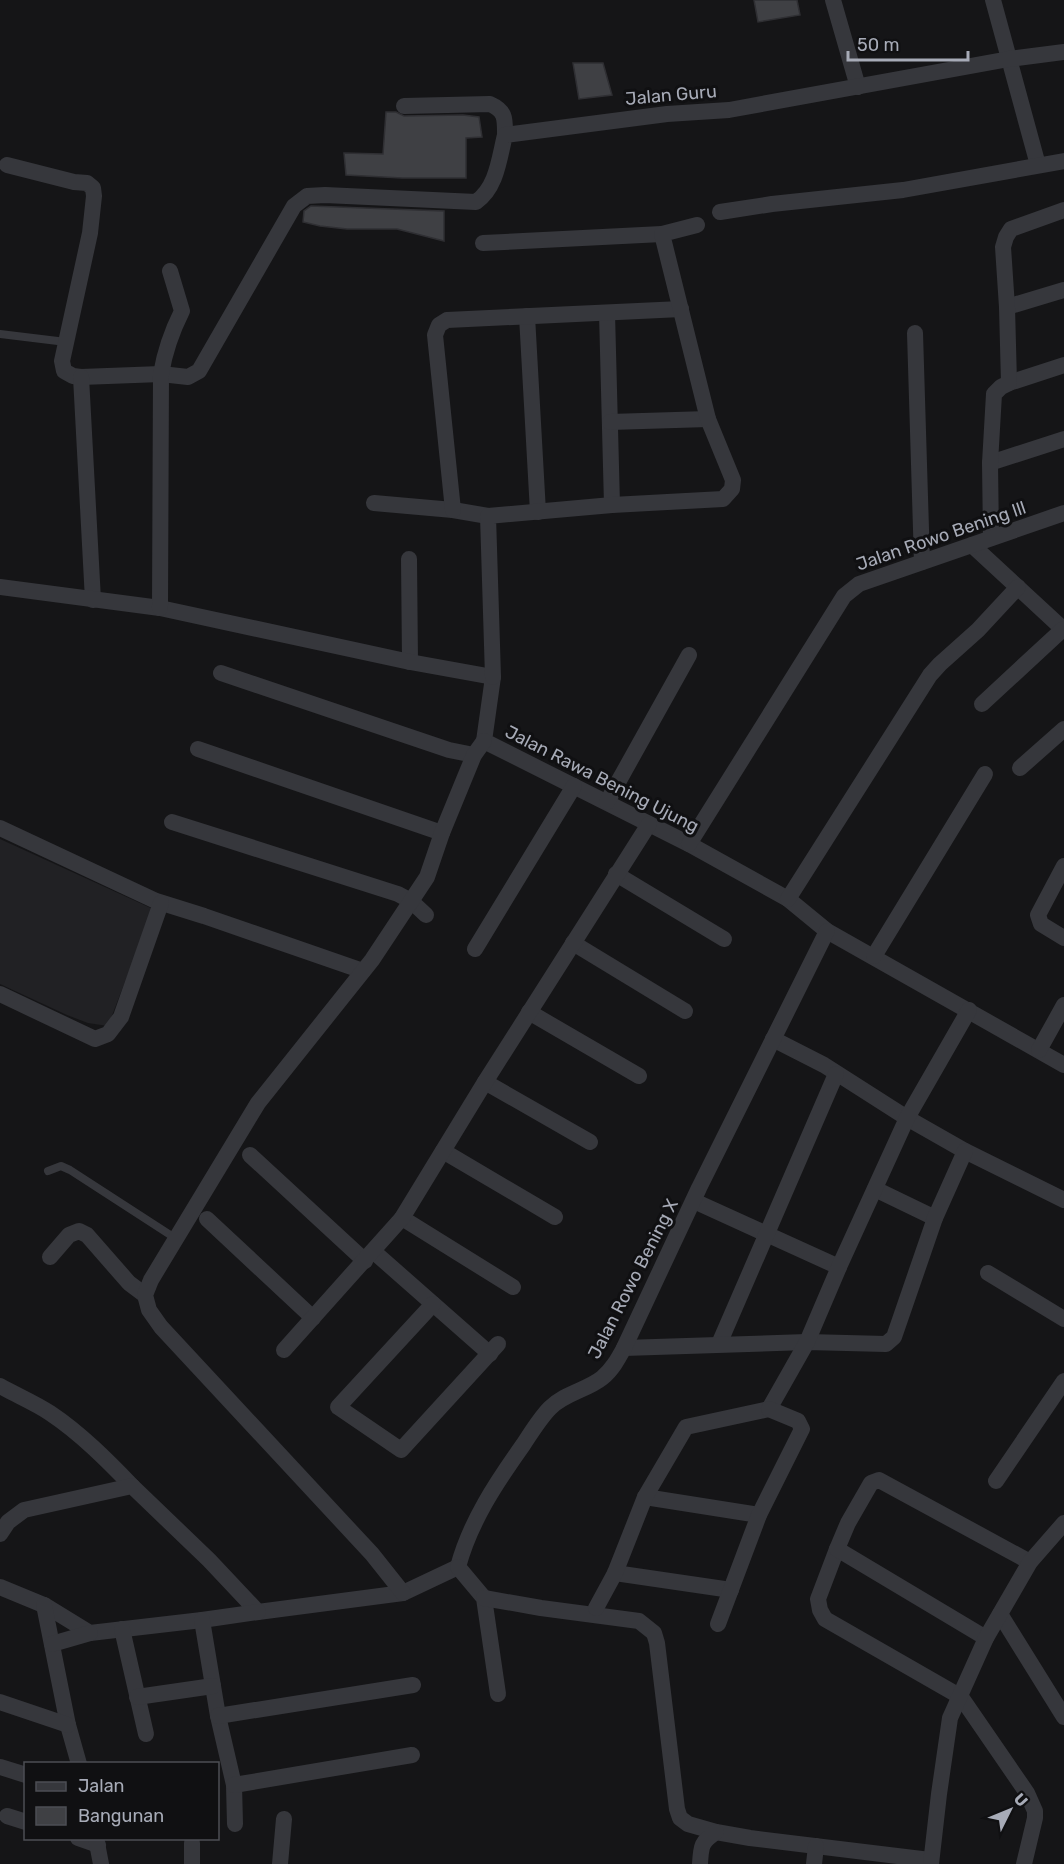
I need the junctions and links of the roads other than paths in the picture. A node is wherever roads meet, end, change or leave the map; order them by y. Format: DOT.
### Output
graph roads {
  1 [pos="833,0"];
  2 [pos="993,0"];
  3 [pos="1064,52"];
  4 [pos="1009,59"];
  5 [pos="858,87"];
  6 [pos="404,106"];
  7 [pos="505,135"];
  8 [pos="1064,161"];
  9 [pos="7,165"];
  10 [pos="1038,165"];
  11 [pos="1064,210"];
  12 [pos="720,212"];
  13 [pos="696,225"];
  14 [pos="662,234"];
  15 [pos="483,243"];
  16 [pos="170,271"];
  17 [pos="1064,290"];
  18 [pos="1007,307"];
  19 [pos="681,309"];
  20 [pos="607,313"];
  21 [pos="526,316"];
  22 [pos="915,333"];
  23 [pos="0,334"];
  24 [pos="66,342"];
  25 [pos="1064,365"];
  26 [pos="161,374"];
  27 [pos="81,377"];
  28 [pos="1009,382"];
  29 [pos="708,418"];
  30 [pos="610,422"];
  31 [pos="1064,439"];
  32 [pos="990,463"];
  33 [pos="374,503"];
  34 [pos="612,505"];
  35 [pos="453,510"];
  36 [pos="538,512"];
  37 [pos="1064,513"];
  38 [pos="488,516"];
  39 [pos="991,538"];
  40 [pos="972,545"];
  41 [pos="409,559"];
  42 [pos="922,562"];
  43 [pos="0,587"];
  44 [pos="1018,587"];
  45 [pos="93,600"];
  46 [pos="160,608"];
  47 [pos="1063,629"];
  48 [pos="689,655"];
  49 [pos="410,662"];
  50 [pos="221,673"];
  51 [pos="493,677"];
  52 [pos="982,704"];
  53 [pos="1064,729"];
  54 [pos="479,748"];
  55 [pos="198,749"];
  56 [pos="1020,768"];
  57 [pos="985,774"];
  58 [pos="574,786"];
  59 [pos="607,802"];
  60 [pos="172,822"];
  61 [pos="649,824"];
  62 [pos="0,828"];
  63 [pos="442,833"];
  64 [pos="689,844"];
  65 [pos="1064,866"];
  66 [pos="616,874"];
  67 [pos="788,899"];
  68 [pos="411,901"];
  69 [pos="161,903"];
  70 [pos="426,915"];
  71 [pos="827,931"];
  72 [pos="1064,938"];
  73 [pos="724,939"];
  74 [pos="573,943"];
  75 [pos="475,949"];
  76 [pos="874,956"];
  77 [pos="363,971"];
  78 [pos="0,994"];
  79 [pos="1064,1005"];
  80 [pos="969,1010"];
  81 [pos="686,1011"];
  82 [pos="529,1012"];
  83 [pos="773,1039"];
  84 [pos="1039,1050"];
  85 [pos="1064,1065"];
  86 [pos="836,1074"];
  87 [pos="639,1076"];
  88 [pos="485,1082"];
  89 [pos="907,1118"];
  90 [pos="590,1142"];
  91 [pos="443,1151"];
  92 [pos="965,1151"];
  93 [pos="250,1155"];
  94 [pos="48,1171"];
  95 [pos="875,1189"];
  96 [pos="1064,1200"];
  97 [pos="694,1201"];
  98 [pos="555,1217"];
  99 [pos="402,1218"];
  100 [pos="935,1218"];
  101 [pos="207,1219"];
  102 [pos="767,1233"];
  103 [pos="175,1238"];
  104 [pos="369,1256"];
  105 [pos="50,1257"];
  106 [pos="839,1267"];
  107 [pos="988,1273"];
  108 [pos="513,1287"];
  109 [pos="145,1295"];
  110 [pos="433,1304"];
  111 [pos="313,1318"];
  112 [pos="1064,1320"];
  113 [pos="807,1342"];
  114 [pos="719,1344"];
  115 [pos="624,1348"];
  116 [pos="284,1350"];
  117 [pos="1064,1382"];
  118 [pos="0,1386"];
  119 [pos="769,1409"];
  120 [pos="996,1481"];
  121 [pos="132,1486"];
  122 [pos="645,1497"];
  123 [pos="759,1515"];
  124 [pos="1064,1523"];
  125 [pos="0,1534"];
  126 [pos="837,1549"];
  127 [pos="1030,1562"];
  128 [pos="458,1567"];
  129 [pos="615,1574"];
  130 [pos="0,1587"];
  131 [pos="731,1590"];
  132 [pos="403,1593"];
  133 [pos="484,1598"];
  134 [pos="44,1605"];
  135 [pos="596,1608"];
  136 [pos="258,1612"];
  137 [pos="1000,1614"];
  138 [pos="202,1620"];
  139 [pos="718,1624"];
  140 [pos="122,1629"];
  141 [pos="90,1633"];
  142 [pos="987,1638"];
  143 [pos="52,1644"];
  144 [pos="413,1685"];
  145 [pos="213,1686"];
  146 [pos="498,1694"];
  147 [pos="961,1696"];
  148 [pos="137,1697"];
  149 [pos="0,1702"];
  150 [pos="218,1716"];
  151 [pos="1064,1717"];
  152 [pos="68,1725"];
  153 [pos="146,1734"];
  154 [pos="412,1755"];
  155 [pos="78,1762"];
  156 [pos="0,1767"];
  157 [pos="24,1774"];
  158 [pos="234,1785"];
  159 [pos="8,1816"];
  160 [pos="284,1818"];
  161 [pos="24,1821"];
  162 [pos="235,1824"];
  163 [pos="716,1832"];
  164 [pos="97,1842"];
  165 [pos="192,1843"];
  166 [pos="816,1846"];
  167 [pos="931,1862"];
  168 [pos="101,1864"];
  169 [pos="192,1864"];
  170 [pos="280,1864"];
  171 [pos="700,1864"];
  172 [pos="814,1864"];
  173 [pos="1024,1864"];
  1 -- 5 [label="street"];
  2 -- 4 [label="street"];
  3 -- 4 [label="street, Jalan Guru"];
  4 -- 5 [label="street, Jalan Guru"];
  4 -- 10 [label="street"];
  5 -- 7 [label="street, Jalan Guru"];
  6 -- 7 [label="street"];
  7 -- 26 [label="street"];
  8 -- 10 [label="street"];
  9 -- 24 [label="street"];
  10 -- 12 [label="street"];
  11 -- 18 [label="street"];
  13 -- 14 [label="street"];
  14 -- 15 [label="street"];
  14 -- 19 [label="street"];
  16 -- 26 [label="street"];
  17 -- 18 [label="street"];
  18 -- 28 [label="street"];
  19 -- 20 [label="street"];
  19 -- 29 [label="street"];
  20 -- 21 [label="street"];
  20 -- 30 [label="street"];
  21 -- 35 [label="street"];
  21 -- 36 [label="street"];
  22 -- 42 [label="street"];
  23 -- 24 [label="lane"];
  24 -- 27 [label="street"];
  25 -- 28 [label="street"];
  26 -- 27 [label="street"];
  26 -- 46 [label="street"];
  27 -- 45 [label="street"];
  28 -- 32 [label="street"];
  29 -- 30 [label="street"];
  29 -- 34 [label="street"];
  30 -- 34 [label="street"];
  31 -- 32 [label="street"];
  32 -- 39 [label="street"];
  33 -- 35 [label="street"];
  34 -- 36 [label="street"];
  35 -- 38 [label="street"];
  36 -- 38 [label="street"];
  37 -- 39 [label="street, Jalan Rowo Bening lll"];
  38 -- 51 [label="street, Jalan Rawa Bening Ujung"];
  39 -- 40 [label="street, Jalan Rowo Bening lll"];
  40 -- 42 [label="street, Jalan Rowo Bening lll"];
  40 -- 44 [label="street"];
  41 -- 49 [label="street"];
  42 -- 64 [label="street, Jalan Rowo Bening lll"];
  43 -- 45 [label="street"];
  44 -- 47 [label="street"];
  44 -- 67 [label="street"];
  45 -- 46 [label="street"];
  46 -- 49 [label="street"];
  47 -- 52 [label="street"];
  48 -- 59 [label="street"];
  49 -- 51 [label="street"];
  50 -- 54 [label="street"];
  51 -- 54 [label="street, Jalan Rawa Bening Ujung"];
  53 -- 56 [label="street"];
  54 -- 58 [label="street, Jalan Rawa Bening Ujung"];
  54 -- 63 [label="street"];
  55 -- 63 [label="street"];
  57 -- 76 [label="street"];
  58 -- 59 [label="street, Jalan Rawa Bening Ujung"];
  58 -- 75 [label="street"];
  59 -- 61 [label="street, Jalan Rawa Bening Ujung"];
  60 -- 68 [label="street"];
  61 -- 64 [label="street, Jalan Rawa Bening Ujung"];
  61 -- 66 [label="street"];
  62 -- 69 [label="street"];
  63 -- 68 [label="street"];
  64 -- 67 [label="street, Jalan Rawa Bening Ujung"];
  65 -- 72 [label="street"];
  66 -- 73 [label="street"];
  66 -- 74 [label="street"];
  67 -- 71 [label="street, Jalan Rawa Bening Ujung"];
  68 -- 70 [label="street"];
  68 -- 77 [label="street"];
  69 -- 77 [label="street"];
  69 -- 78 [label="street"];
  71 -- 76 [label="street, Jalan Rawa Bening Ujung"];
  71 -- 83 [label="street, Jalan Rowo Bening X"];
  74 -- 81 [label="street"];
  74 -- 82 [label="street"];
  76 -- 80 [label="street, Jalan Rawa Bening Ujung"];
  77 -- 103 [label="street"];
  79 -- 84 [label="street"];
  80 -- 84 [label="street, Jalan Rawa Bening Ujung"];
  80 -- 89 [label="street"];
  82 -- 87 [label="street"];
  82 -- 88 [label="street"];
  83 -- 86 [label="street"];
  83 -- 97 [label="street, Jalan Rowo Bening X"];
  84 -- 85 [label="street, Jalan Rawa Bening Ujung"];
  86 -- 89 [label="street"];
  86 -- 102 [label="street"];
  88 -- 90 [label="street"];
  88 -- 91 [label="street"];
  89 -- 92 [label="street"];
  89 -- 95 [label="street"];
  91 -- 98 [label="street"];
  91 -- 99 [label="street"];
  92 -- 96 [label="street"];
  92 -- 100 [label="street"];
  93 -- 104 [label="street"];
  94 -- 103 [label="lane"];
  95 -- 100 [label="street"];
  95 -- 106 [label="street"];
  97 -- 102 [label="street"];
  97 -- 115 [label="street, Jalan Rowo Bening X"];
  99 -- 104 [label="street"];
  99 -- 108 [label="street"];
  100 -- 113 [label="street"];
  101 -- 111 [label="street"];
  102 -- 106 [label="street"];
  102 -- 114 [label="street"];
  103 -- 109 [label="street"];
  104 -- 110 [label="street"];
  104 -- 111 [label="street"];
  105 -- 109 [label="street"];
  106 -- 113 [label="street"];
  107 -- 112 [label="street"];
  109 -- 132 [label="street"];
  110 -- 110 [label="street"];
  111 -- 116 [label="street"];
  113 -- 114 [label="street"];
  113 -- 119 [label="street"];
  114 -- 115 [label="street"];
  115 -- 128 [label="street, Jalan Rowo Bening X"];
  117 -- 120 [label="street"];
  118 -- 121 [label="street"];
  119 -- 122 [label="street"];
  119 -- 123 [label="street"];
  121 -- 125 [label="street"];
  121 -- 136 [label="street"];
  122 -- 123 [label="street"];
  122 -- 129 [label="street"];
  123 -- 131 [label="street"];
  124 -- 127 [label="street"];
  126 -- 127 [label="street"];
  126 -- 142 [label="street"];
  126 -- 147 [label="street"];
  127 -- 137 [label="street"];
  128 -- 132 [label="street"];
  128 -- 133 [label="street"];
  129 -- 131 [label="street"];
  129 -- 135 [label="street"];
  130 -- 134 [label="street"];
  131 -- 139 [label="street"];
  132 -- 136 [label="street"];
  133 -- 146 [label="street"];
  133 -- 163 [label="street"];
  134 -- 141 [label="street"];
  134 -- 143 [label="street"];
  136 -- 138 [label="street"];
  137 -- 142 [label="street"];
  137 -- 151 [label="street"];
  138 -- 140 [label="street"];
  138 -- 145 [label="street"];
  140 -- 141 [label="street"];
  140 -- 148 [label="street"];
  141 -- 143 [label="street"];
  142 -- 147 [label="street"];
  143 -- 152 [label="street"];
  144 -- 150 [label="street"];
  145 -- 148 [label="street"];
  145 -- 150 [label="street"];
  147 -- 167 [label="street"];
  147 -- 173 [label="street"];
  148 -- 153 [label="street"];
  149 -- 152 [label="street"];
  150 -- 158 [label="street"];
  152 -- 155 [label="street"];
  154 -- 158 [label="street"];
  156 -- 157 [label="street"];
  158 -- 162 [label="street"];
  159 -- 161 [label="street"];
  160 -- 170 [label="street"];
  163 -- 166 [label="street"];
  163 -- 171 [label="street"];
  164 -- 168 [label="street"];
  165 -- 169 [label="street"];
  166 -- 167 [label="street"];
  166 -- 172 [label="street"];
}
